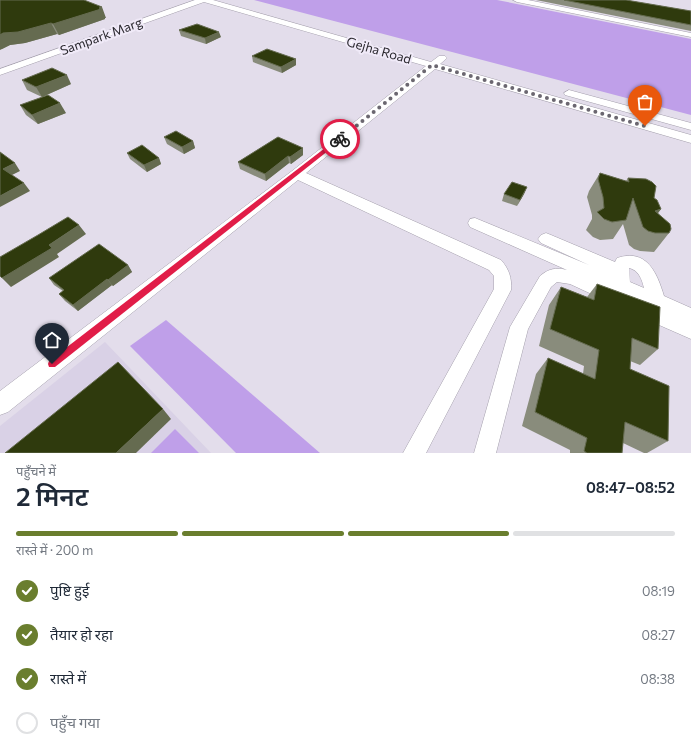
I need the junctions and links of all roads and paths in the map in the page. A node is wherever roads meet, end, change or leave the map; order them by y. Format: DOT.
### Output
graph roads {
  1 [pos="191,0"];
  2 [pos="204,0"];
  3 [pos="232,0"];
  4 [pos="517,0"];
  5 [pos="691,34"];
  6 [pos="437,62"];
  7 [pos="0,65"];
  8 [pos="0,72"];
  9 [pos="502,75"];
  10 [pos="563,92"];
  11 [pos="691,127"];
  12 [pos="691,139"];
  13 [pos="297,174"];
  14 [pos="475,222"];
  15 [pos="546,239"];
  16 [pos="622,279"];
  17 [pos="657,302"];
  18 [pos="691,316"];
  19 [pos="691,331"];
  20 [pos="0,404"];
  21 [pos="414,453"];
  22 [pos="485,453"];
  1 -- 7 [label="street, Sampark Marg"];
  2 -- 6 [label="street, Gejha Road"];
  2 -- 8 [label="street, Sampark Marg"];
  3 -- 6 [label="street, Gejha Road"];
  4 -- 5 [label="street"];
  6 -- 9 [label="street, Gejha Road"];
  6 -- 12 [label="street, Gejha Road"];
  6 -- 13 [label="street"];
  10 -- 11 [label="street"];
  13 -- 20 [label="street"];
  13 -- 21 [label="street"];
  14 -- 16 [label="street"];
  15 -- 16 [label="street"];
  16 -- 17 [label="street"];
  16 -- 17 [label="street"];
  17 -- 18 [label="street"];
  19 -- 22 [label="street"];
}
